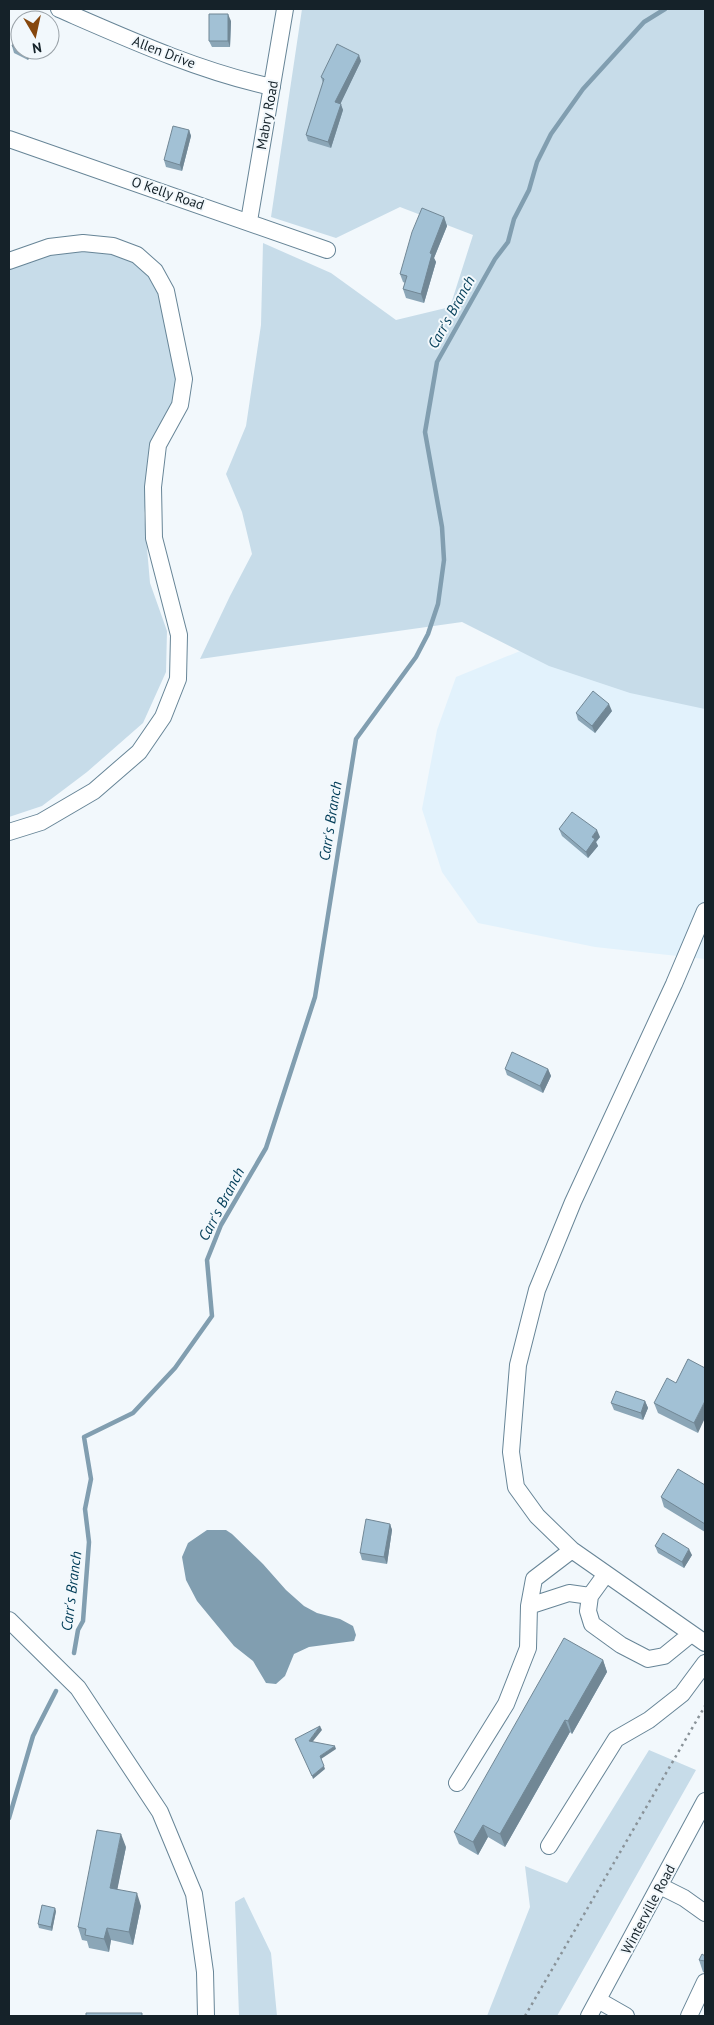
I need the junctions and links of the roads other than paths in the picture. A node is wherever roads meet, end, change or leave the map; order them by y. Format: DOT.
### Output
graph roads {
  1 [pos="59,9"];
  2 [pos="285,9"];
  3 [pos="272,87"];
  4 [pos="9,138"];
  5 [pos="250,221"];
  6 [pos="327,250"];
  7 [pos="9,260"];
  8 [pos="9,832"];
  9 [pos="705,911"];
  10 [pos="572,1550"];
  11 [pos="606,1574"];
  12 [pos="590,1596"];
  13 [pos="529,1606"];
  14 [pos="9,1620"];
  15 [pos="701,1638"];
  16 [pos="705,1663"];
  17 [pos="457,1783"];
  18 [pos="705,1801"];
  19 [pos="549,1846"];
  20 [pos="660,1886"];
  21 [pos="705,1913"];
  22 [pos="705,1982"];
  23 [pos="598,2000"];
  24 [pos="206,2016"];
  25 [pos="589,2016"];
  26 [pos="626,2016"];
  27 [pos="691,2016"];
  1 -- 3 [label="street, Allen Drive"];
  2 -- 3 [label="street, Mabry Road"];
  3 -- 5 [label="street, Mabry Road"];
  4 -- 5 [label="street, O Kelly Road"];
  5 -- 6 [label="street, O Kelly Road"];
  7 -- 8 [label="street"];
  9 -- 10 [label="street"];
  10 -- 11 [label="street"];
  10 -- 13 [label="street"];
  11 -- 12 [label="street"];
  11 -- 15 [label="street"];
  12 -- 13 [label="street"];
  12 -- 15 [label="street"];
  13 -- 17 [label="street"];
  14 -- 24 [label="street"];
  16 -- 19 [label="street"];
  18 -- 20 [label="street, Winterville Road"];
  20 -- 21 [label="street"];
  20 -- 23 [label="street, Winterville Road"];
  22 -- 27 [label="street"];
  23 -- 25 [label="street, Winterville Road"];
  23 -- 26 [label="street"];
}
